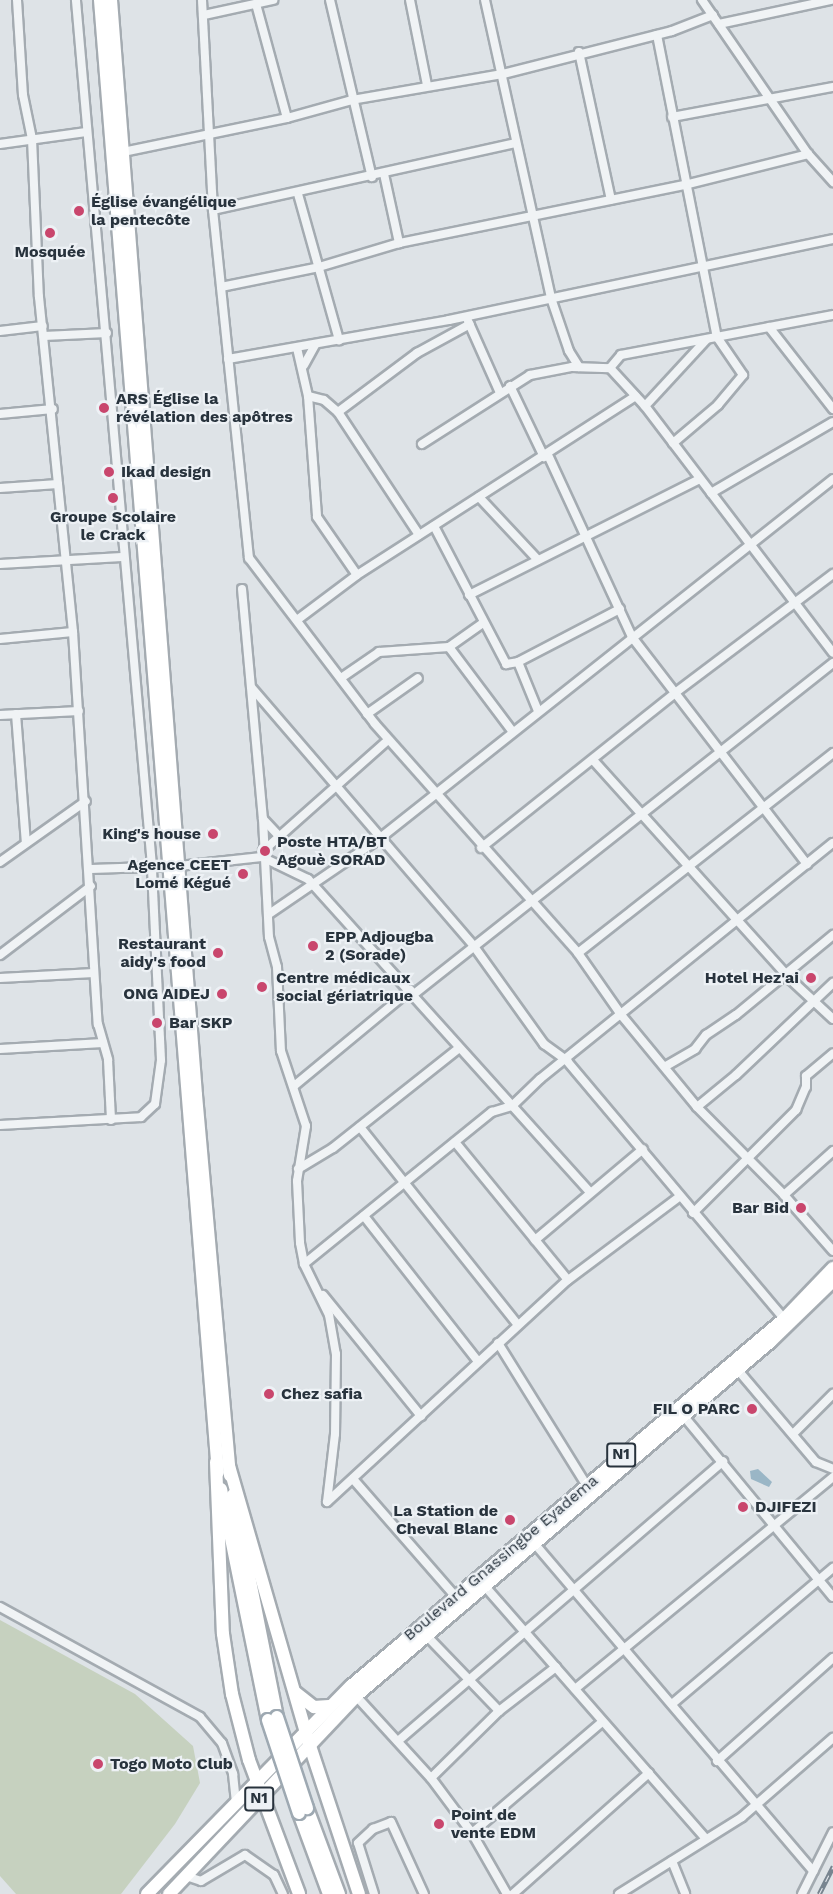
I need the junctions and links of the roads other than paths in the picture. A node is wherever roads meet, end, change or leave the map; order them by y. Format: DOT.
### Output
graph roads {
  1 [pos="17,0"];
  2 [pos="76,0"];
  3 [pos="100,0"];
  4 [pos="111,0"];
  5 [pos="202,0"];
  6 [pos="273,0"];
  7 [pos="330,0"];
  8 [pos="410,0"];
  9 [pos="485,0"];
  10 [pos="702,0"];
  11 [pos="831,0"];
  12 [pos="256,4"];
  13 [pos="204,15"];
  14 [pos="713,15"];
  15 [pos="720,24"];
  16 [pos="657,35"];
  17 [pos="579,52"];
  18 [pos="502,74"];
  19 [pos="427,85"];
  20 [pos="833,87"];
  21 [pos="352,100"];
  22 [pos="773,100"];
  23 [pos="672,117"];
  24 [pos="287,118"];
  25 [pos="86,132"];
  26 [pos="208,136"];
  27 [pos="32,139"];
  28 [pos="516,143"];
  29 [pos="0,144"];
  30 [pos="123,152"];
  31 [pos="808,154"];
  32 [pos="384,174"];
  33 [pos="372,177"];
  34 [pos="833,182"];
  35 [pos="685,185"];
  36 [pos="298,194"];
  37 [pos="611,200"];
  38 [pos="213,210"];
  39 [pos="533,216"];
  40 [pos="833,238"];
  41 [pos="399,243"];
  42 [pos="702,266"];
  43 [pos="319,267"];
  44 [pos="221,287"];
  45 [pos="551,298"];
  46 [pos="833,315"];
  47 [pos="468,320"];
  48 [pos="43,326"];
  49 [pos="769,327"];
  50 [pos="0,331"];
  51 [pos="107,333"];
  52 [pos="44,336"];
  53 [pos="717,337"];
  54 [pos="339,340"];
  55 [pos="706,340"];
  56 [pos="315,345"];
  57 [pos="297,348"];
  58 [pos="228,359"];
  59 [pos="303,365"];
  60 [pos="579,367"];
  61 [pos="610,368"];
  62 [pos="510,386"];
  63 [pos="500,393"];
  64 [pos="308,396"];
  65 [pos="636,396"];
  66 [pos="645,406"];
  67 [pos="53,409"];
  68 [pos="833,409"];
  69 [pos="338,412"];
  70 [pos="0,414"];
  71 [pos="833,422"];
  72 [pos="674,443"];
  73 [pos="422,444"];
  74 [pos="546,456"];
  75 [pos="833,478"];
  76 [pos="700,479"];
  77 [pos="58,484"];
  78 [pos="0,488"];
  79 [pos="711,493"];
  80 [pos="479,497"];
  81 [pos="434,526"];
  82 [pos="419,535"];
  83 [pos="586,536"];
  84 [pos="750,544"];
  85 [pos="122,557"];
  86 [pos="66,560"];
  87 [pos="538,560"];
  88 [pos="0,564"];
  89 [pos="833,574"];
  90 [pos="357,575"];
  91 [pos="242,589"];
  92 [pos="469,595"];
  93 [pos="796,604"];
  94 [pos="620,609"];
  95 [pos="297,620"];
  96 [pos="483,623"];
  97 [pos="73,632"];
  98 [pos="632,637"];
  99 [pos="0,639"];
  100 [pos="448,647"];
  101 [pos="833,653"];
  102 [pos="518,662"];
  103 [pos="833,663"];
  104 [pos="341,678"];
  105 [pos="418,678"];
  106 [pos="251,687"];
  107 [pos="675,693"];
  108 [pos="79,711"];
  109 [pos="538,711"];
  110 [pos="16,714"];
  111 [pos="367,714"];
  112 [pos="0,716"];
  113 [pos="512,731"];
  114 [pos="388,740"];
  115 [pos="719,750"];
  116 [pos="833,753"];
  117 [pos="593,760"];
  118 [pos="336,789"];
  119 [pos="435,792"];
  120 [pos="86,801"];
  121 [pos="763,808"];
  122 [pos="640,813"];
  123 [pos="263,819"];
  124 [pos="279,836"];
  125 [pos="379,839"];
  126 [pos="26,843"];
  127 [pos="833,843"];
  128 [pos="481,848"];
  129 [pos="263,854"];
  130 [pos="0,862"];
  131 [pos="807,864"];
  132 [pos="152,866"];
  133 [pos="174,866"];
  134 [pos="689,866"];
  135 [pos="91,868"];
  136 [pos="315,885"];
  137 [pos="91,886"];
  138 [pos="531,900"];
  139 [pos="269,915"];
  140 [pos="739,920"];
  141 [pos="833,935"];
  142 [pos="473,945"];
  143 [pos="578,953"];
  144 [pos="0,955"];
  145 [pos="785,972"];
  146 [pos="94,973"];
  147 [pos="0,978"];
  148 [pos="833,982"];
  149 [pos="412,992"];
  150 [pos="815,1000"];
  151 [pos="622,1016"];
  152 [pos="833,1019"];
  153 [pos="103,1043"];
  154 [pos="459,1048"];
  155 [pos="0,1049"];
  156 [pos="833,1053"];
  157 [pos="567,1061"];
  158 [pos="666,1066"];
  159 [pos="294,1086"];
  160 [pos="512,1106"];
  161 [pos="697,1107"];
  162 [pos="111,1120"];
  163 [pos="0,1125"];
  164 [pos="360,1127"];
  165 [pos="455,1142"];
  166 [pos="643,1149"];
  167 [pos="833,1151"];
  168 [pos="747,1161"];
  169 [pos="298,1169"];
  170 [pos="405,1183"];
  171 [pos="590,1192"];
  172 [pos="784,1195"];
  173 [pos="679,1197"];
  174 [pos="693,1213"];
  175 [pos="364,1216"];
  176 [pos="535,1239"];
  177 [pos="833,1251"];
  178 [pos="304,1264"];
  179 [pos="833,1268"];
  180 [pos="568,1280"];
  181 [pos="833,1281"];
  182 [pos="314,1285"];
  183 [pos="784,1319"];
  184 [pos="517,1324"];
  185 [pos="498,1343"];
  186 [pos="477,1360"];
  187 [pos="737,1369"];
  188 [pos="833,1394"];
  189 [pos="680,1411"];
  190 [pos="421,1416"];
  191 [pos="793,1434"];
  192 [pos="723,1461"];
  193 [pos="216,1462"];
  194 [pos="229,1466"];
  195 [pos="833,1469"];
  196 [pos="833,1477"];
  197 [pos="353,1479"];
  198 [pos="587,1486"];
  199 [pos="776,1524"];
  200 [pos="534,1543"];
  201 [pos="833,1568"];
  202 [pos="819,1579"];
  203 [pos="481,1582"];
  204 [pos="574,1589"];
  205 [pos="456,1597"];
  206 [pos="833,1597"];
  207 [pos="0,1607"];
  208 [pos="525,1631"];
  209 [pos="425,1634"];
  210 [pos="625,1648"];
  211 [pos="833,1658"];
  212 [pos="556,1667"];
  213 [pos="468,1679"];
  214 [pos="575,1689"];
  215 [pos="295,1691"];
  216 [pos="356,1696"];
  217 [pos="672,1704"];
  218 [pos="329,1706"];
  219 [pos="499,1711"];
  220 [pos="273,1719"];
  221 [pos="602,1722"];
  222 [pos="306,1729"];
  223 [pos="833,1738"];
  224 [pos="398,1742"];
  225 [pos="309,1743"];
  226 [pos="717,1761"];
  227 [pos="649,1773"];
  228 [pos="431,1778"];
  229 [pos="257,1781"];
  230 [pos="262,1796"];
  231 [pos="755,1807"];
  232 [pos="241,1809"];
  233 [pos="303,1810"];
  234 [pos="275,1830"];
  235 [pos="833,1832"];
  236 [pos="472,1833"];
  237 [pos="705,1839"];
  238 [pos="829,1848"];
  239 [pos="672,1861"];
  240 [pos="813,1871"];
  241 [pos="186,1876"];
  242 [pos="147,1894"];
  243 [pos="169,1894"];
  244 [pos="283,1894"];
  245 [pos="299,1894"];
  246 [pos="329,1894"];
  247 [pos="339,1894"];
  248 [pos="358,1894"];
  249 [pos="374,1894"];
  250 [pos="424,1894"];
  251 [pos="507,1894"];
  252 [pos="513,1894"];
  253 [pos="619,1894"];
  254 [pos="685,1894"];
  255 [pos="802,1894"];
  1 -- 27 [label="street"];
  2 -- 25 [label="street"];
  3 -- 133 [label="main road"];
  4 -- 30 [label="main road"];
  5 -- 13 [label="street"];
  6 -- 12 [label="street"];
  7 -- 21 [label="street"];
  8 -- 19 [label="street"];
  9 -- 18 [label="street"];
  10 -- 14 [label="street"];
  11 -- 15 [label="street"];
  12 -- 13 [label="street"];
  12 -- 24 [label="street"];
  13 -- 26 [label="street"];
  14 -- 15 [label="street"];
  14 -- 16 [label="street"];
  15 -- 22 [label="street"];
  16 -- 17 [label="street"];
  16 -- 23 [label="street"];
  17 -- 18 [label="street"];
  17 -- 37 [label="street"];
  18 -- 19 [label="street"];
  18 -- 28 [label="street"];
  19 -- 21 [label="street"];
  20 -- 22 [label="street"];
  21 -- 24 [label="street"];
  21 -- 33 [label="street"];
  22 -- 23 [label="street"];
  22 -- 31 [label="street"];
  23 -- 35 [label="street"];
  24 -- 26 [label="street"];
  25 -- 27 [label="street"];
  25 -- 51 [label="street"];
  26 -- 30 [label="street"];
  26 -- 38 [label="street"];
  27 -- 29 [label="street"];
  27 -- 48 [label="street"];
  28 -- 32 [label="street"];
  28 -- 39 [label="street"];
  30 -- 133 [label="main road"];
  31 -- 34 [label="street"];
  31 -- 35 [label="street"];
  32 -- 33 [label="street"];
  32 -- 41 [label="street"];
  33 -- 36 [label="street"];
  35 -- 37 [label="street"];
  35 -- 42 [label="street"];
  36 -- 38 [label="street"];
  36 -- 43 [label="street"];
  37 -- 39 [label="street"];
  38 -- 44 [label="street"];
  39 -- 41 [label="street"];
  39 -- 45 [label="street"];
  40 -- 42 [label="street"];
  41 -- 43 [label="street"];
  42 -- 45 [label="street"];
  42 -- 53 [label="street"];
  43 -- 44 [label="street"];
  43 -- 54 [label="street"];
  44 -- 58 [label="street"];
  45 -- 47 [label="street"];
  45 -- 60 [label="street"];
  46 -- 49 [label="street"];
  47 -- 54 [label="street"];
  47 -- 63 [label="street"];
  47 -- 69 [label="street"];
  48 -- 50 [label="street"];
  48 -- 52 [label="street"];
  49 -- 53 [label="street"];
  49 -- 68 [label="street"];
  51 -- 52 [label="street"];
  51 -- 85 [label="street"];
  52 -- 67 [label="street"];
  53 -- 55 [label="street"];
  53 -- 72 [label="street"];
  54 -- 56 [label="street"];
  55 -- 61 [label="street"];
  55 -- 66 [label="street"];
  56 -- 57 [label="street"];
  56 -- 59 [label="street"];
  57 -- 58 [label="street"];
  57 -- 59 [label="street"];
  58 -- 95 [label="street"];
  59 -- 64 [label="street"];
  60 -- 61 [label="street"];
  60 -- 62 [label="street"];
  61 -- 65 [label="street"];
  62 -- 63 [label="street"];
  62 -- 74 [label="street"];
  63 -- 73 [label="street"];
  64 -- 69 [label="street"];
  64 -- 90 [label="street"];
  65 -- 66 [label="street"];
  65 -- 74 [label="street"];
  66 -- 72 [label="street"];
  67 -- 70 [label="street"];
  67 -- 77 [label="street"];
  69 -- 82 [label="street"];
  71 -- 79 [label="street"];
  72 -- 76 [label="street"];
  74 -- 80 [label="street"];
  74 -- 83 [label="street"];
  75 -- 84 [label="street"];
  76 -- 79 [label="street"];
  76 -- 83 [label="street"];
  77 -- 78 [label="street"];
  77 -- 86 [label="street"];
  79 -- 84 [label="street"];
  80 -- 81 [label="street"];
  80 -- 87 [label="street"];
  81 -- 82 [label="street"];
  81 -- 92 [label="street"];
  82 -- 90 [label="street"];
  83 -- 87 [label="street"];
  83 -- 94 [label="street"];
  84 -- 93 [label="street"];
  84 -- 98 [label="street"];
  85 -- 86 [label="street"];
  85 -- 132 [label="street"];
  86 -- 88 [label="street"];
  86 -- 97 [label="street"];
  87 -- 92 [label="street"];
  89 -- 93 [label="street"];
  90 -- 95 [label="street"];
  91 -- 106 [label="street"];
  92 -- 96 [label="street"];
  93 -- 101 [label="street"];
  93 -- 107 [label="street"];
  94 -- 98 [label="street"];
  94 -- 102 [label="street"];
  95 -- 104 [label="street"];
  96 -- 100 [label="street"];
  96 -- 102 [label="street"];
  97 -- 99 [label="street"];
  97 -- 108 [label="street"];
  98 -- 107 [label="street"];
  98 -- 109 [label="street"];
  100 -- 104 [label="street"];
  100 -- 113 [label="street"];
  102 -- 109 [label="street"];
  103 -- 115 [label="street"];
  104 -- 111 [label="street"];
  105 -- 111 [label="street"];
  106 -- 118 [label="street"];
  106 -- 123 [label="street"];
  107 -- 115 [label="street"];
  107 -- 117 [label="street"];
  108 -- 110 [label="street"];
  108 -- 120 [label="street"];
  109 -- 113 [label="street"];
  110 -- 112 [label="street"];
  110 -- 126 [label="street"];
  111 -- 114 [label="street"];
  113 -- 119 [label="street"];
  114 -- 118 [label="street"];
  114 -- 119 [label="street"];
  115 -- 121 [label="street"];
  115 -- 122 [label="street"];
  116 -- 121 [label="street"];
  117 -- 122 [label="street"];
  117 -- 128 [label="street"];
  118 -- 124 [label="street"];
  118 -- 125 [label="street"];
  119 -- 125 [label="street"];
  119 -- 128 [label="street"];
  120 -- 126 [label="street"];
  120 -- 135 [label="street"];
  121 -- 131 [label="street"];
  121 -- 134 [label="street"];
  122 -- 134 [label="street"];
  122 -- 138 [label="street"];
  123 -- 124 [label="street"];
  123 -- 129 [label="street"];
  124 -- 129 [label="street"];
  125 -- 136 [label="street"];
  125 -- 142 [label="street"];
  126 -- 130 [label="street"];
  127 -- 131 [label="street"];
  128 -- 138 [label="street"];
  129 -- 133 [label="street"];
  129 -- 136 [label="street"];
  129 -- 139 [label="street"];
  131 -- 140 [label="street"];
  132 -- 133 [label="street"];
  132 -- 135 [label="street"];
  132 -- 162 [label="street"];
  133 -- 193 [label="main road"];
  133 -- 194 [label="main road"];
  134 -- 140 [label="street"];
  134 -- 143 [label="street"];
  135 -- 137 [label="street"];
  136 -- 139 [label="street"];
  136 -- 149 [label="street"];
  137 -- 144 [label="street"];
  137 -- 146 [label="street"];
  138 -- 142 [label="street"];
  138 -- 143 [label="street"];
  139 -- 159 [label="street"];
  140 -- 145 [label="street"];
  140 -- 151 [label="street"];
  141 -- 145 [label="street"];
  142 -- 149 [label="street"];
  142 -- 157 [label="street"];
  143 -- 151 [label="street"];
  145 -- 150 [label="street"];
  145 -- 158 [label="street"];
  146 -- 147 [label="street"];
  146 -- 153 [label="street"];
  148 -- 150 [label="street"];
  149 -- 154 [label="street"];
  149 -- 159 [label="street"];
  150 -- 152 [label="street"];
  150 -- 161 [label="street"];
  151 -- 157 [label="street"];
  151 -- 158 [label="street"];
  153 -- 155 [label="street"];
  153 -- 162 [label="street"];
  154 -- 160 [label="street"];
  154 -- 164 [label="street"];
  156 -- 168 [label="street"];
  157 -- 160 [label="street"];
  157 -- 166 [label="street"];
  158 -- 161 [label="street"];
  159 -- 169 [label="street"];
  160 -- 165 [label="street"];
  160 -- 171 [label="street"];
  161 -- 168 [label="street"];
  162 -- 163 [label="street"];
  164 -- 169 [label="street"];
  164 -- 170 [label="street"];
  165 -- 170 [label="street"];
  165 -- 176 [label="street"];
  166 -- 171 [label="street"];
  166 -- 173 [label="street"];
  167 -- 172 [label="street"];
  168 -- 172 [label="street"];
  168 -- 174 [label="street"];
  169 -- 178 [label="street"];
  170 -- 175 [label="street"];
  170 -- 184 [label="street"];
  171 -- 176 [label="street"];
  172 -- 177 [label="street"];
  173 -- 174 [label="street"];
  173 -- 180 [label="street"];
  174 -- 183 [label="street"];
  175 -- 178 [label="street"];
  175 -- 186 [label="street"];
  176 -- 180 [label="street"];
  178 -- 182 [label="street"];
  179 -- 183 [label="main road, Boulevard Gnassingbe Eyadema / N1"];
  180 -- 184 [label="street"];
  181 -- 187 [label="main road, Boulevard Gnassingbe Eyadema / N1"];
  182 -- 190 [label="street"];
  182 -- 197 [label="street"];
  183 -- 189 [label="main road, Boulevard Gnassingbe Eyadema / N1"];
  184 -- 185 [label="street"];
  185 -- 186 [label="street"];
  185 -- 198 [label="street"];
  186 -- 190 [label="street"];
  187 -- 189 [label="main road, Boulevard Gnassingbe Eyadema / N1"];
  187 -- 191 [label="street"];
  188 -- 191 [label="street"];
  189 -- 192 [label="street"];
  189 -- 198 [label="main road, Boulevard Gnassingbe Eyadema / N1"];
  189 -- 200 [label="main road, Boulevard Gnassingbe Eyadema / N1"];
  190 -- 197 [label="street"];
  191 -- 195 [label="street"];
  192 -- 199 [label="street"];
  192 -- 204 [label="street"];
  193 -- 220 [label="main road"];
  193 -- 229 [label="main road"];
  194 -- 215 [label="main road"];
  194 -- 220 [label="main road"];
  196 -- 199 [label="street"];
  197 -- 205 [label="street"];
  198 -- 203 [label="main road, Boulevard Gnassingbe Eyadema / N1"];
  199 -- 202 [label="street"];
  199 -- 210 [label="street"];
  200 -- 203 [label="main road, Boulevard Gnassingbe Eyadema / N1"];
  200 -- 204 [label="street"];
  201 -- 202 [label="street"];
  202 -- 206 [label="street"];
  202 -- 217 [label="street"];
  203 -- 205 [label="main road, Boulevard Gnassingbe Eyadema / N1"];
  203 -- 208 [label="street"];
  203 -- 209 [label="main road, Boulevard Gnassingbe Eyadema / N1"];
  204 -- 208 [label="street"];
  204 -- 210 [label="street"];
  205 -- 218 [label="main road, Boulevard Gnassingbe Eyadema / N1"];
  207 -- 232 [label="street"];
  208 -- 212 [label="street"];
  208 -- 213 [label="street"];
  209 -- 213 [label="street"];
  209 -- 216 [label="main road, Boulevard Gnassingbe Eyadema / N1"];
  210 -- 214 [label="street"];
  210 -- 217 [label="street"];
  211 -- 226 [label="street"];
  212 -- 214 [label="street"];
  212 -- 219 [label="street"];
  213 -- 219 [label="street"];
  213 -- 224 [label="street"];
  214 -- 221 [label="street"];
  215 -- 218 [label="main road"];
  215 -- 222 [label="main road"];
  216 -- 224 [label="street"];
  216 -- 225 [label="main road, Boulevard Gnassingbe Eyadema / N1"];
  217 -- 226 [label="street"];
  218 -- 222 [label="main road, Boulevard Gnassingbe Eyadema / N1"];
  219 -- 228 [label="street"];
  220 -- 233 [label="main road, bridge"];
  221 -- 227 [label="street"];
  221 -- 236 [label="street"];
  222 -- 225 [label="main road"];
  222 -- 229 [label="main road, Boulevard Gnassingbe Eyadema / N1"];
  223 -- 231 [label="street"];
  224 -- 228 [label="street"];
  225 -- 230 [label="main road, Boulevard Gnassingbe Eyadema / N1"];
  225 -- 248 [label="main road"];
  226 -- 231 [label="street"];
  227 -- 237 [label="street"];
  227 -- 252 [label="street"];
  228 -- 236 [label="street"];
  229 -- 230 [label="main road"];
  229 -- 232 [label="main road, Boulevard Gnassingbe Eyadema / N1"];
  230 -- 232 [label="main road, Boulevard Gnassingbe Eyadema / N1"];
  230 -- 234 [label="main road"];
  231 -- 237 [label="street"];
  231 -- 240 [label="street"];
  232 -- 234 [label="main road"];
  232 -- 241 [label="main road, Boulevard Gnassingbe Eyadema / N1"];
  232 -- 242 [label="main road, Boulevard Gnassingbe Eyadema / N1"];
  233 -- 246 [label="main road"];
  233 -- 247 [label="main road"];
  234 -- 245 [label="main road"];
  235 -- 238 [label="street"];
  236 -- 251 [label="street"];
  237 -- 239 [label="street"];
  238 -- 240 [label="street"];
  239 -- 253 [label="street"];
  239 -- 254 [label="street"];
  240 -- 255 [label="street"];
  241 -- 243 [label="main road, N1"];
  241 -- 244 [label="street"];
  249 -- 250 [label="street"];
}
